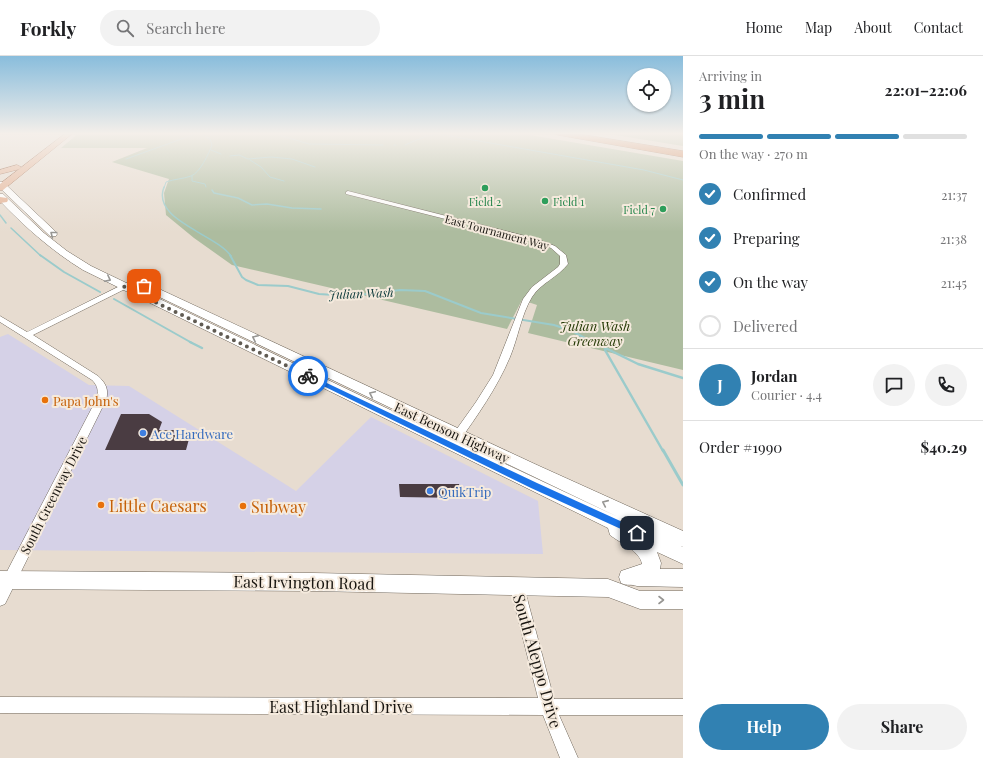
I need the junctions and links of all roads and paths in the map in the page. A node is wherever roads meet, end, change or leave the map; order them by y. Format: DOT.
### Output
graph roads {
  1 [pos="31,166"];
  2 [pos="17,167"];
  3 [pos="0,172"];
  4 [pos="1,191"];
  5 [pos="348,193"];
  6 [pos="135,282"];
  7 [pos="124,287"];
  8 [pos="0,318"];
  9 [pos="27,335"];
  10 [pos="289,361"];
  11 [pos="454,440"];
  12 [pos="595,514"];
  13 [pos="683,539"];
  14 [pos="683,556"];
  15 [pos="628,577"];
  16 [pos="683,578"];
  17 [pos="5,580"];
  18 [pos="517,586"];
  19 [pos="608,588"];
  20 [pos="0,599"];
  21 [pos="683,600"];
  22 [pos="0,705"];
  23 [pos="548,707"];
  24 [pos="683,707"];
  25 [pos="569,758"];
  1 -- 4 [label="main road"];
  2 -- 3 [label="main road"];
  2 -- 4 [label="main road"];
  6 -- 4 [label="main road, East Benson Highway, one-way"];
  4 -- 7 [label="main road, East Benson Highway, one-way"];
  5 -- 11 [label="street, East Tournament Way"];
  6 -- 7 [label="street"];
  10 -- 6 [label="main road, East Benson Highway, one-way"];
  7 -- 9 [label="street"];
  7 -- 10 [label="main road, East Benson Highway"];
  8 -- 9 [label="street"];
  9 -- 17 [label="street, South Greenway Drive"];
  10 -- 11 [label="main road, East Benson Highway"];
  11 -- 12 [label="main road, East Benson Highway"];
  13 -- 11 [label="main road, East Benson Highway, one-way"];
  12 -- 14 [label="main road, East Benson Highway"];
  12 -- 15 [label="main road"];
  15 -- 16 [label="main road"];
  15 -- 19 [label="main road"];
  17 -- 18 [label="main road, East Irvington Road"];
  17 -- 20 [label="street, South Greenway Drive"];
  18 -- 19 [label="main road, East Irvington Road"];
  18 -- 23 [label="street, South Aleppo Drive"];
  19 -- 21 [label="main road, East Irvington Road, one-way"];
  22 -- 23 [label="street, East Highland Drive"];
  23 -- 24 [label="street, East Highland Drive"];
  23 -- 25 [label="street, South Aleppo Drive"];
}
